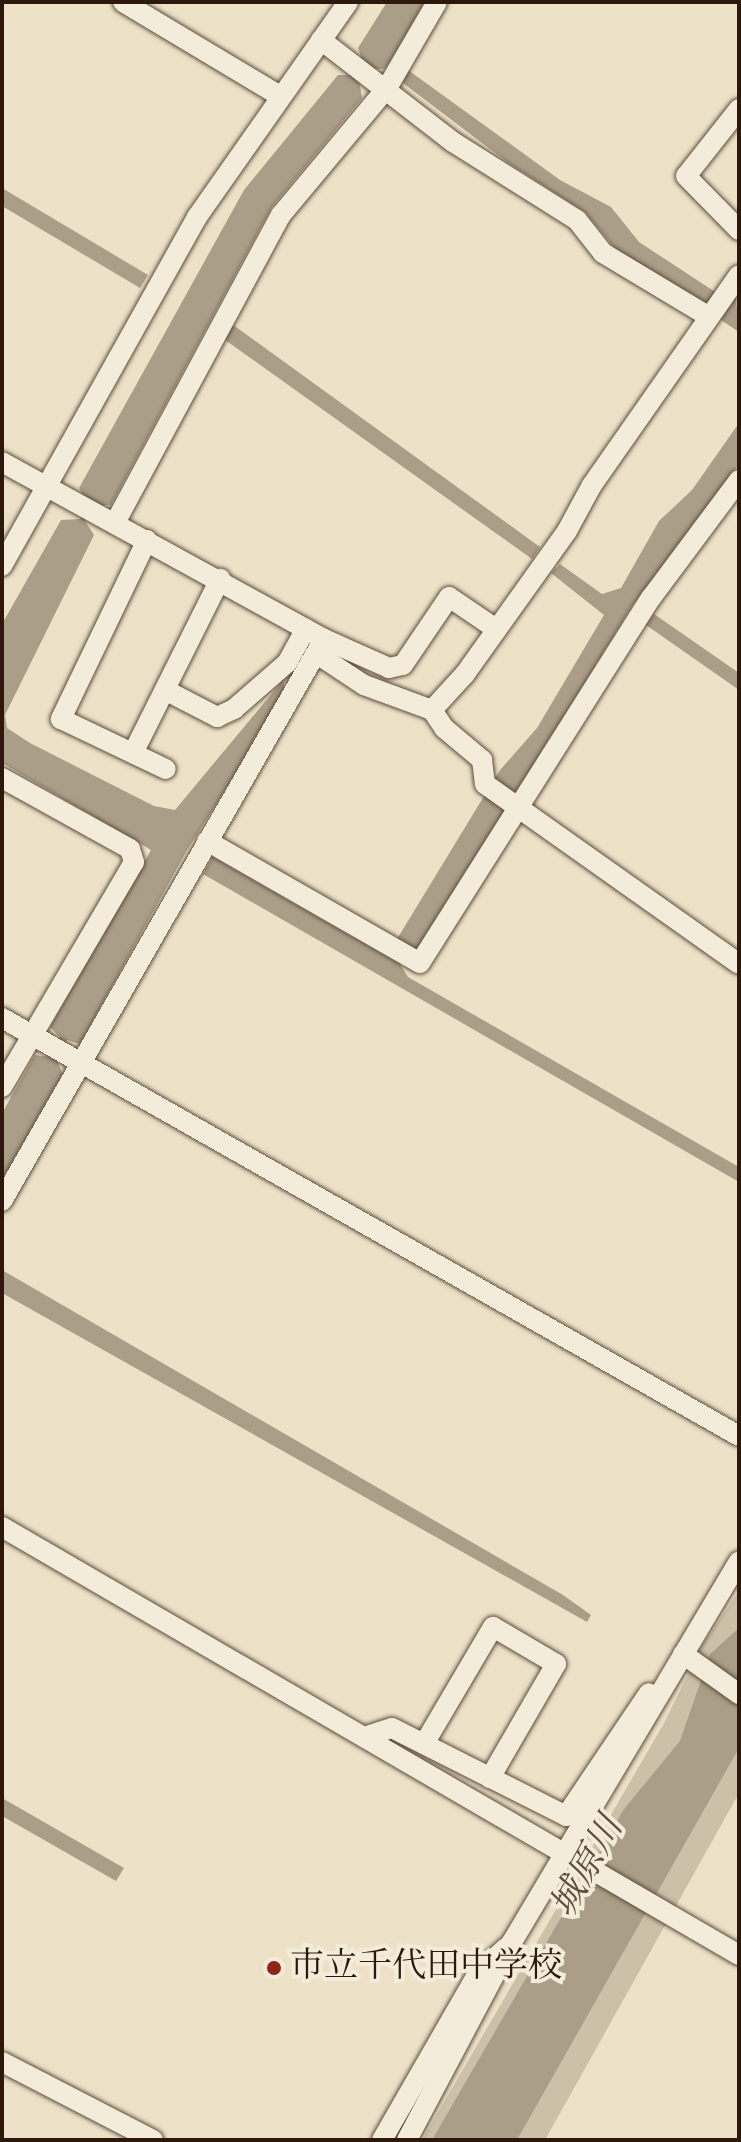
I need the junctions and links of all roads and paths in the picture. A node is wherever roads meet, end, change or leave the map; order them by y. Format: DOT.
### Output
graph roads {
  1 [pos="123,2"];
  2 [pos="348,2"];
  3 [pos="437,2"];
  4 [pos="321,40"];
  5 [pos="369,78"];
  6 [pos="280,96"];
  7 [pos="739,109"];
  8 [pos="739,230"];
  9 [pos="739,275"];
  10 [pos="709,315"];
  11 [pos="2,462"];
  12 [pos="739,480"];
  13 [pos="46,488"];
  14 [pos="115,523"];
  15 [pos="147,540"];
  16 [pos="2,566"];
  17 [pos="220,579"];
  18 [pos="496,629"];
  19 [pos="316,641"];
  20 [pos="165,690"];
  21 [pos="432,710"];
  22 [pos="133,753"];
  23 [pos="166,769"];
  24 [pos="2,778"];
  25 [pos="507,801"];
  26 [pos="207,841"];
  27 [pos="739,964"];
  28 [pos="2,1018"];
  29 [pos="32,1035"];
  30 [pos="65,1054"];
  31 [pos="2,1087"];
  32 [pos="2,1201"];
  33 [pos="739,1436"];
  34 [pos="2,1527"];
  35 [pos="739,1561"];
  36 [pos="683,1654"];
  37 [pos="669,1674"];
  38 [pos="739,1694"];
  39 [pos="364,1737"];
  40 [pos="424,1744"];
  41 [pos="490,1778"];
  42 [pos="564,1854"];
  43 [pos="512,1942"];
  44 [pos="739,1955"];
  45 [pos="2,2062"];
  46 [pos="153,2140"];
  47 [pos="382,2140"];
  48 [pos="407,2140"];
  1 -- 6 [label="street"];
  2 -- 4 [label="street"];
  3 -- 5 [label="street"];
  4 -- 5 [label="street"];
  4 -- 6 [label="street"];
  5 -- 10 [label="street"];
  5 -- 14 [label="street"];
  6 -- 13 [label="street"];
  7 -- 8 [label="street"];
  9 -- 10 [label="street"];
  10 -- 18 [label="street"];
  11 -- 13 [label="street"];
  12 -- 25 [label="street"];
  13 -- 14 [label="street"];
  13 -- 16 [label="street"];
  14 -- 15 [label="street"];
  15 -- 17 [label="street"];
  15 -- 22 [label="street"];
  17 -- 19 [label="street"];
  17 -- 20 [label="street"];
  18 -- 19 [label="street"];
  18 -- 21 [label="street"];
  19 -- 20 [label="street"];
  19 -- 21 [label="street"];
  19 -- 26 [label="street"];
  20 -- 22 [label="street"];
  21 -- 25 [label="street"];
  22 -- 23 [label="street"];
  24 -- 29 [label="street"];
  25 -- 26 [label="street"];
  25 -- 27 [label="street"];
  26 -- 30 [label="street"];
  28 -- 29 [label="street"];
  29 -- 30 [label="street"];
  29 -- 31 [label="street"];
  30 -- 32 [label="street"];
  30 -- 33 [label="street"];
  34 -- 39 [label="street"];
  35 -- 36 [label="street"];
  36 -- 37 [label="street"];
  36 -- 38 [label="street"];
  37 -- 41 [label="street"];
  37 -- 42 [label="street"];
  39 -- 40 [label="street"];
  39 -- 42 [label="street"];
  40 -- 41 [label="street"];
  40 -- 41 [label="street"];
  42 -- 43 [label="street"];
  42 -- 44 [label="street"];
  43 -- 47 [label="street"];
  43 -- 48 [label="street"];
  45 -- 46 [label="street"];
}
